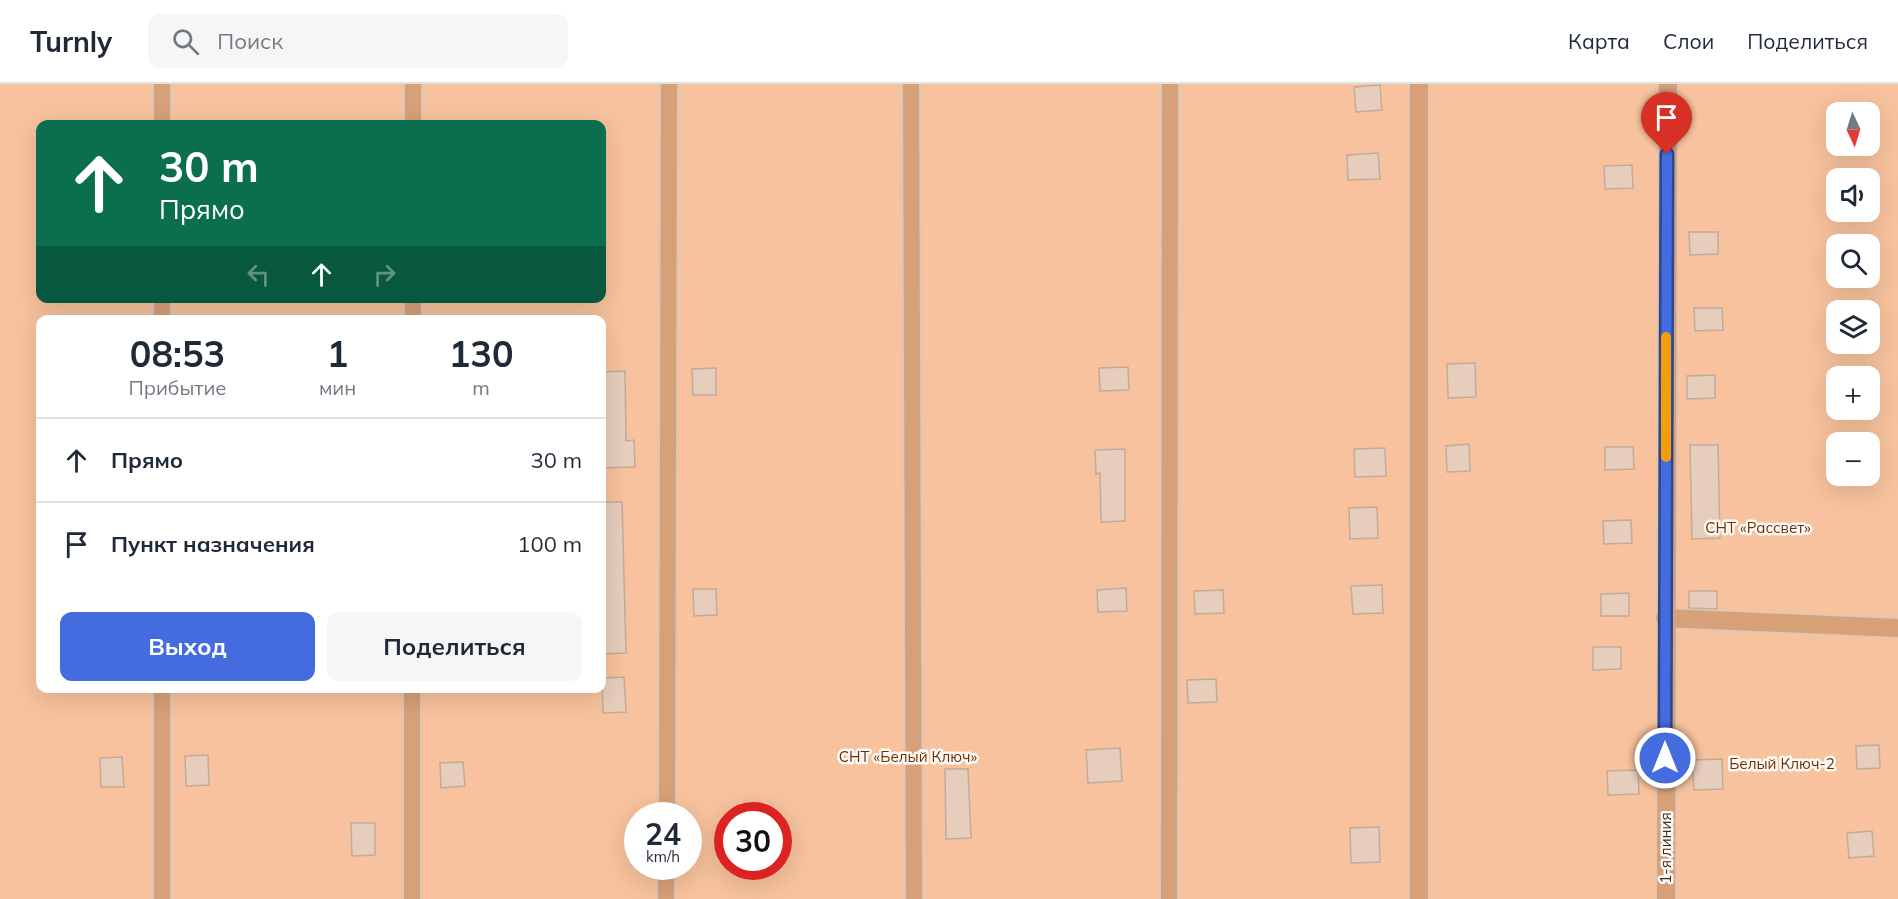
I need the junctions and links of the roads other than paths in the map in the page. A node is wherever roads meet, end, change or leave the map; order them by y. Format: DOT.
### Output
graph roads {
  1 [pos="162,84"];
  2 [pos="413,84"];
  3 [pos="669,84"];
  4 [pos="911,84"];
  5 [pos="1170,84"];
  6 [pos="1419,84"];
  7 [pos="1668,84"];
  8 [pos="162,120"];
  9 [pos="413,120"];
  10 [pos="1665,618"];
  11 [pos="1898,628"];
  12 [pos="162,693"];
  13 [pos="412,693"];
  14 [pos="667,802"];
  15 [pos="666,880"];
  16 [pos="162,899"];
  17 [pos="412,899"];
  18 [pos="666,899"];
  19 [pos="914,899"];
  20 [pos="1169,899"];
  21 [pos="1419,899"];
  22 [pos="1666,899"];
  1 -- 8 [label="lane"];
  2 -- 9 [label="lane"];
  3 -- 14 [label="lane"];
  4 -- 19 [label="lane"];
  5 -- 20 [label="lane"];
  6 -- 21 [label="street"];
  7 -- 10 [label="street, 1-я линия"];
  10 -- 11 [label="street"];
  10 -- 22 [label="street, 1-я линия"];
  12 -- 16 [label="lane"];
  13 -- 17 [label="lane"];
  15 -- 18 [label="lane"];
}
